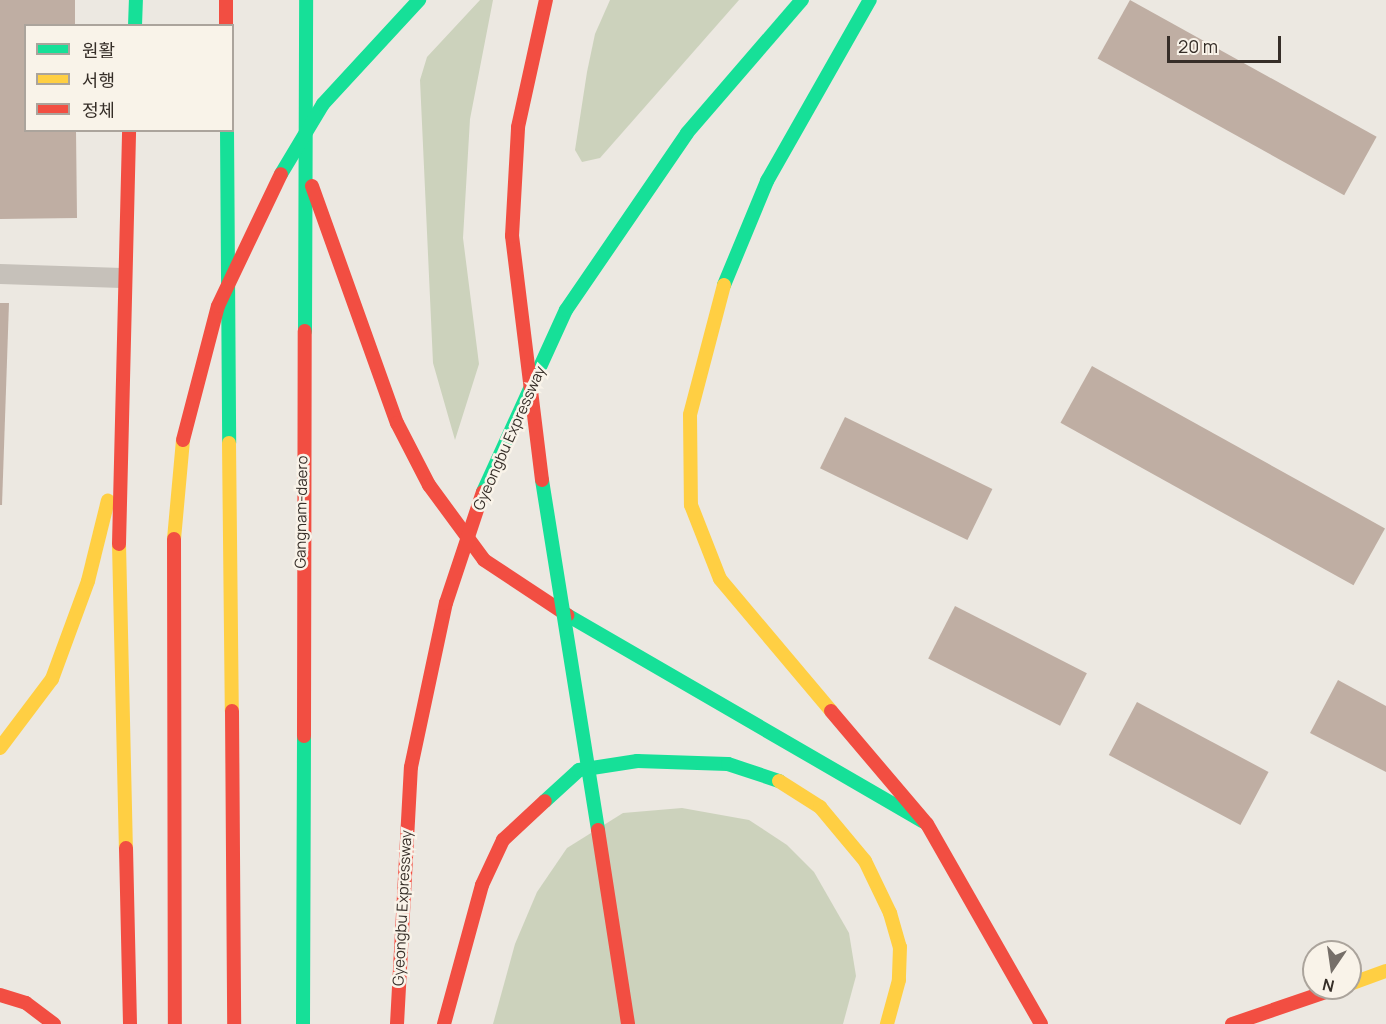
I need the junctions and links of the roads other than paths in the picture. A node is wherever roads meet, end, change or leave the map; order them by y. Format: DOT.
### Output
graph roads {
  1 [pos="136,0"];
  2 [pos="226,0"];
  3 [pos="306,0"];
  4 [pos="419,0"];
  5 [pos="546,0"];
  6 [pos="802,0"];
  7 [pos="870,0"];
  8 [pos="135,24"];
  9 [pos="226,24"];
  10 [pos="129,132"];
  11 [pos="227,132"];
  12 [pos="304,164"];
  13 [pos="0,274"];
  14 [pos="122,278"];
  15 [pos="117,466"];
  16 [pos="0,748"];
  17 [pos="927,824"];
  18 [pos="1386,971"];
  19 [pos="1362,980"];
  20 [pos="0,995"];
  21 [pos="1302,1000"];
  22 [pos="54,1024"];
  23 [pos="130,1024"];
  24 [pos="175,1024"];
  25 [pos="234,1024"];
  26 [pos="303,1024"];
  27 [pos="397,1024"];
  28 [pos="444,1024"];
  29 [pos="628,1024"];
  30 [pos="887,1024"];
  31 [pos="1041,1024"];
  32 [pos="1232,1024"];
  1 -- 8 [label="main road"];
  2 -- 9 [label="main road"];
  3 -- 12 [label="main road, Gangnam-daero"];
  4 -- 24 [label="main road, bridge"];
  5 -- 29 [label="main road, bridge"];
  6 -- 27 [label="main road, Gyeongbu Expressway, bridge"];
  7 -- 17 [label="main road"];
  10 -- 14 [label="main road"];
  11 -- 25 [label="main road"];
  12 -- 17 [label="main road"];
  12 -- 26 [label="main road, Gangnam-daero"];
  13 -- 14 [label="lane"];
  14 -- 15 [label="main road"];
  15 -- 16 [label="main road"];
  15 -- 23 [label="main road"];
  17 -- 31 [label="main road"];
  18 -- 19 [label="main road"];
  20 -- 22 [label="main road"];
  21 -- 32 [label="main road"];
  28 -- 30 [label="main road"];
}
